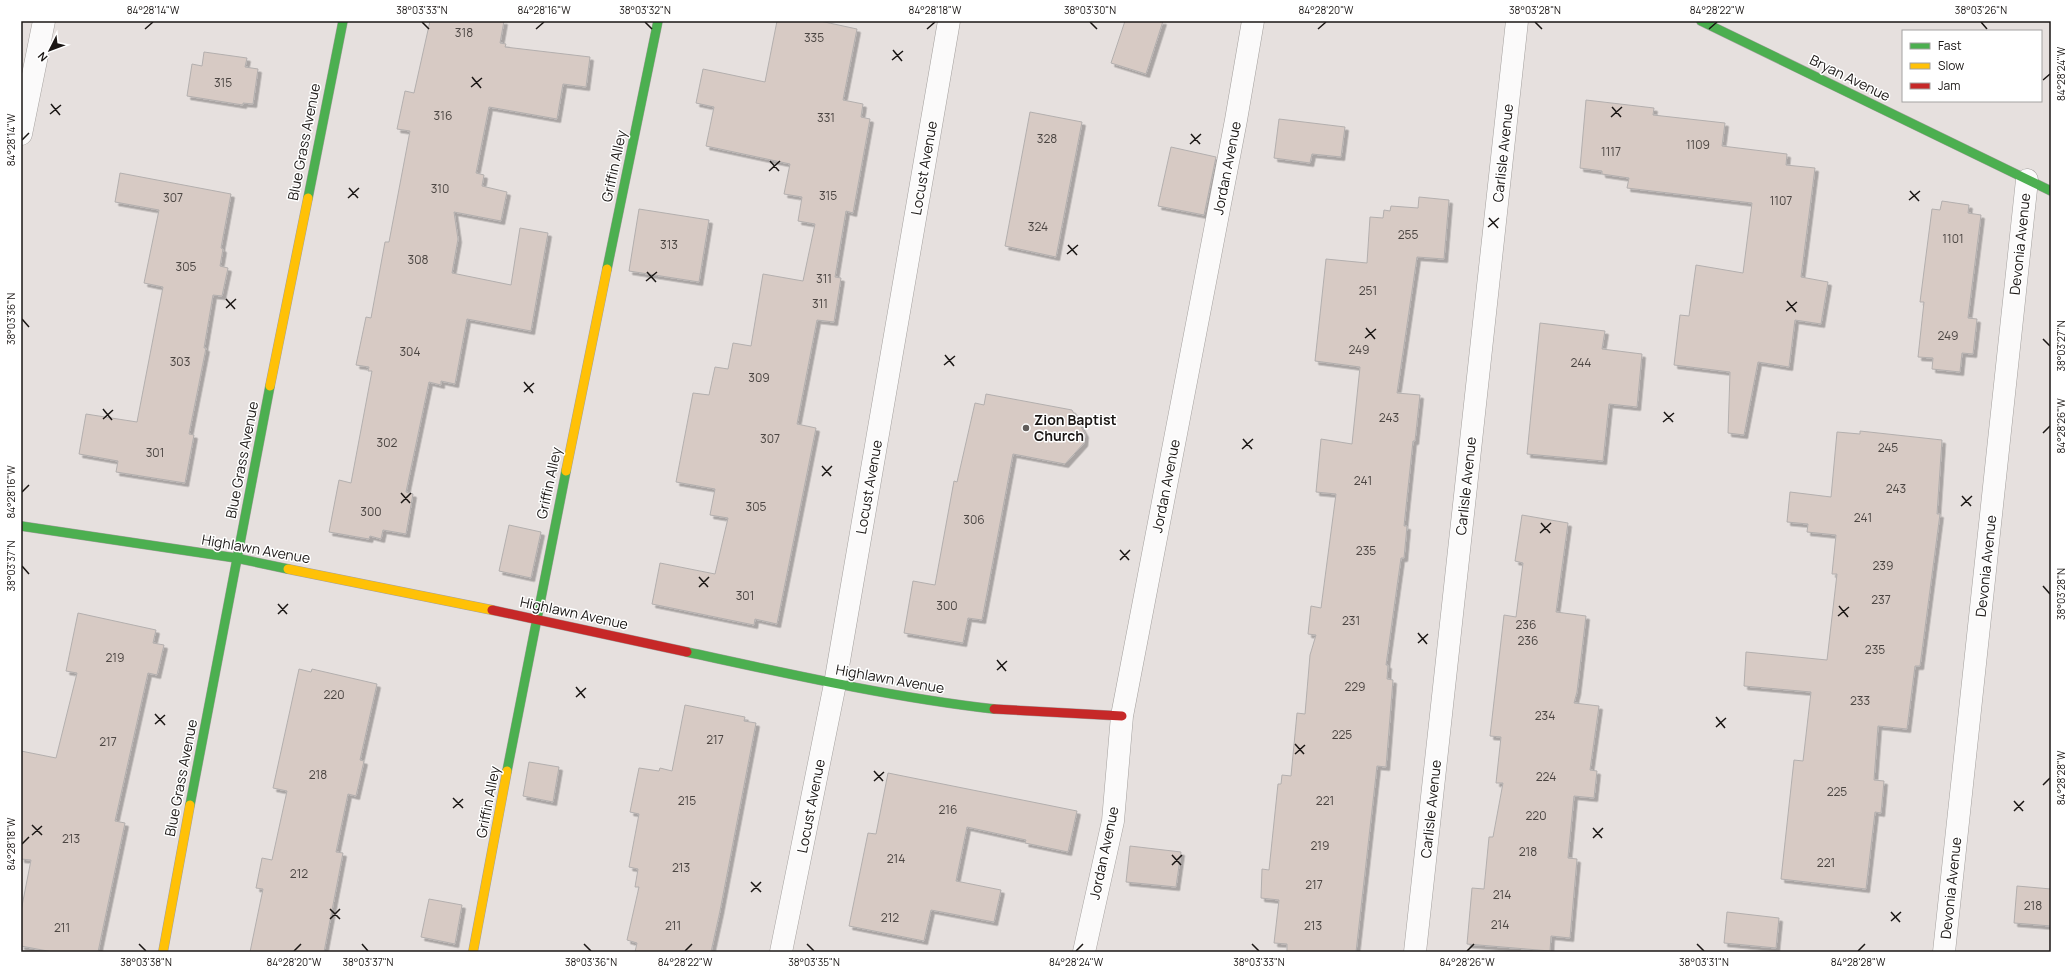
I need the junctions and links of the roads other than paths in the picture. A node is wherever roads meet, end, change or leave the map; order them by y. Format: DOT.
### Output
graph roads {
  1 [pos="44,21"];
  2 [pos="343,21"];
  3 [pos="658,21"];
  4 [pos="949,21"];
  5 [pos="1253,21"];
  6 [pos="1517,21"];
  7 [pos="1701,21"];
  8 [pos="21,134"];
  9 [pos="2027,180"];
  10 [pos="2051,191"];
  11 [pos="21,526"];
  12 [pos="236,558"];
  13 [pos="536,619"];
  14 [pos="835,684"];
  15 [pos="1122,716"];
  16 [pos="164,952"];
  17 [pos="473,952"];
  18 [pos="782,952"];
  19 [pos="1084,952"];
  20 [pos="1415,952"];
  21 [pos="1944,952"];
  1 -- 8 [label="street"];
  2 -- 12 [label="street, Blue Grass Avenue"];
  3 -- 13 [label="street, Griffin Alley"];
  4 -- 14 [label="street, Locust Avenue"];
  5 -- 15 [label="street, Jordan Avenue"];
  6 -- 20 [label="street, Carlisle Avenue"];
  7 -- 9 [label="street, Bryan Avenue"];
  9 -- 10 [label="street, Bryan Avenue"];
  9 -- 21 [label="street, Devonia Avenue"];
  11 -- 12 [label="street, Highlawn Avenue"];
  12 -- 13 [label="street, Highlawn Avenue"];
  12 -- 16 [label="street, Blue Grass Avenue"];
  13 -- 14 [label="street, Highlawn Avenue"];
  13 -- 17 [label="street, Griffin Alley"];
  14 -- 15 [label="street, Highlawn Avenue"];
  14 -- 18 [label="street, Locust Avenue"];
  15 -- 19 [label="street, Jordan Avenue"];
}
